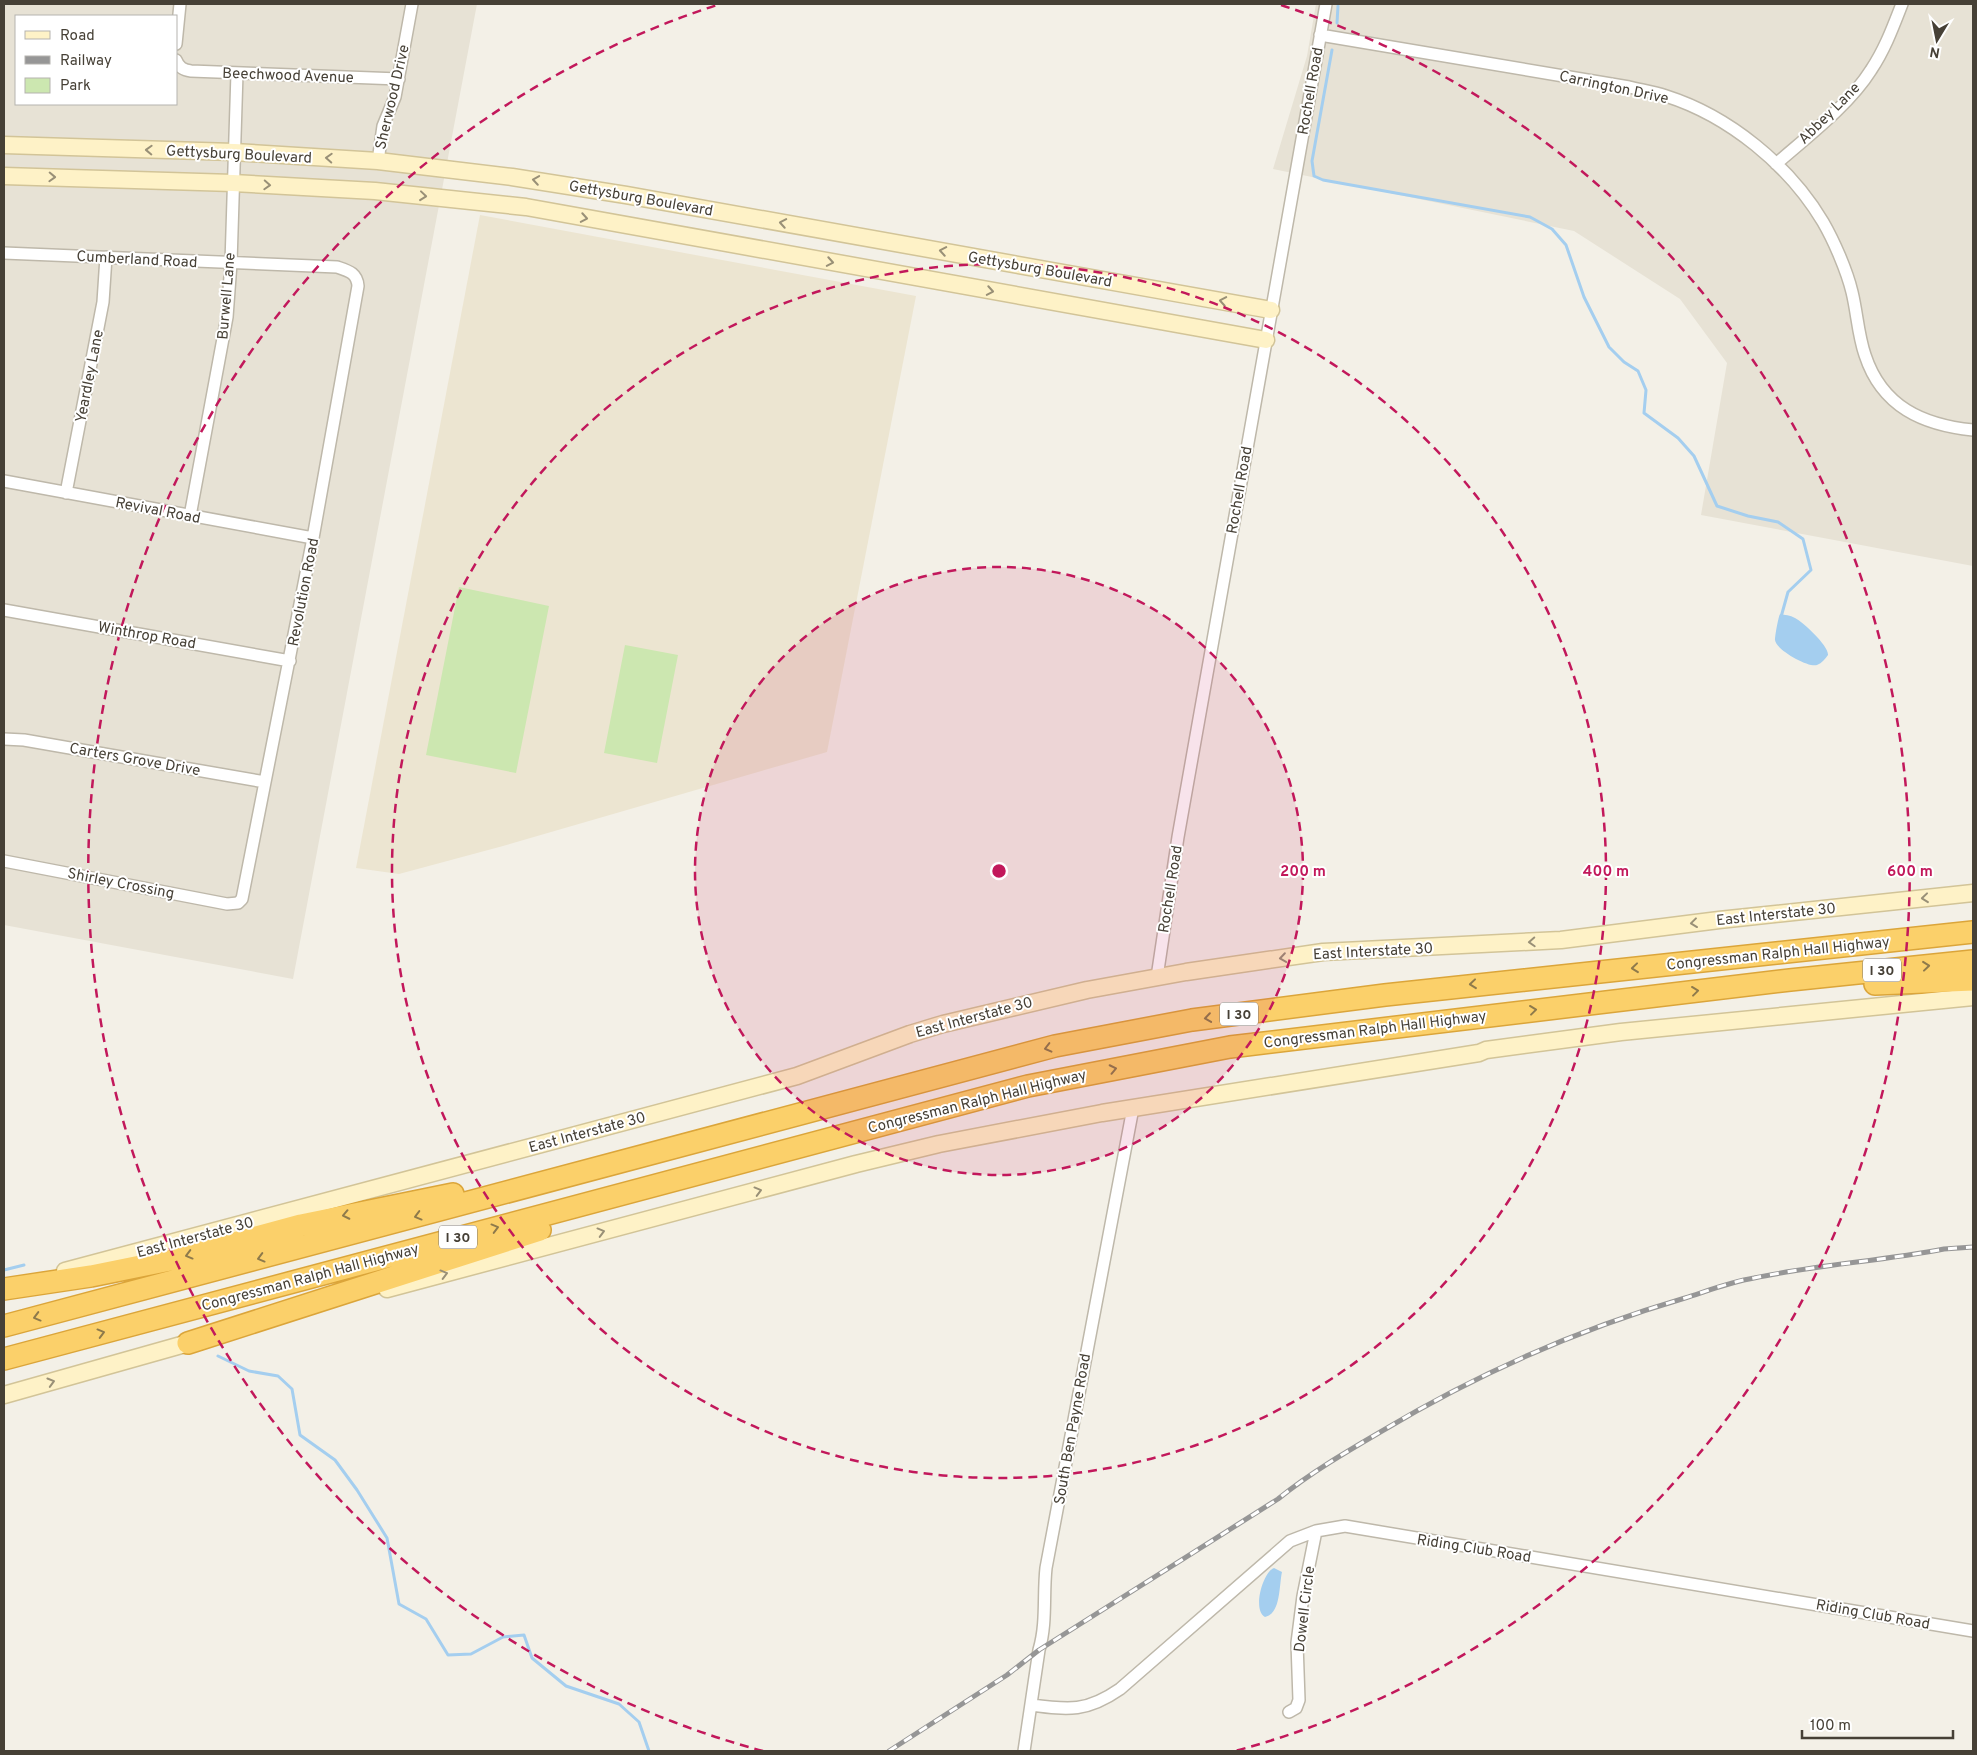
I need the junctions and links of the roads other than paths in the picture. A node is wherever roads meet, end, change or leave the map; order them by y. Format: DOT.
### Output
graph roads {
  1 [pos="180,4"];
  2 [pos="412,4"];
  3 [pos="1326,4"];
  4 [pos="1902,4"];
  5 [pos="178,24"];
  6 [pos="1320,35"];
  7 [pos="178,64"];
  8 [pos="237,73"];
  9 [pos="398,79"];
  10 [pos="4,145"];
  11 [pos="234,152"];
  12 [pos="378,161"];
  13 [pos="1776,164"];
  14 [pos="4,176"];
  15 [pos="233,184"];
  16 [pos="4,252"];
  17 [pos="106,258"];
  18 [pos="231,263"];
  19 [pos="357,278"];
  20 [pos="1271,310"];
  21 [pos="1266,340"];
  22 [pos="1973,430"];
  23 [pos="4,481"];
  24 [pos="66,493"];
  25 [pos="190,516"];
  26 [pos="313,538"];
  27 [pos="4,610"];
  28 [pos="290,661"];
  29 [pos="4,739"];
  30 [pos="265,782"];
  31 [pos="4,861"];
  32 [pos="1973,893"];
  33 [pos="238,903"];
  34 [pos="1973,931"];
  35 [pos="1973,961"];
  36 [pos="1157,977"];
  37 [pos="1790,980"];
  38 [pos="1973,980"];
  39 [pos="1973,997"];
  40 [pos="1133,1108"];
  41 [pos="912,1117"];
  42 [pos="566,1175"];
  43 [pos="4,1288"];
  44 [pos="4,1326"];
  45 [pos="188,1343"];
  46 [pos="4,1360"];
  47 [pos="4,1395"];
  48 [pos="1316,1531"];
  49 [pos="1973,1631"];
  50 [pos="1032,1705"];
  51 [pos="1289,1712"];
  52 [pos="1024,1751"];
  1 -- 5 [label="street"];
  2 -- 9 [label="street, Sherwood Drive"];
  3 -- 6 [label="street, Rochell Road"];
  4 -- 13 [label="street, Abbey Lane"];
  6 -- 13 [label="street, Carrington Drive"];
  6 -- 20 [label="street, Rochell Road"];
  7 -- 8 [label="street, Beechwood Avenue"];
  8 -- 9 [label="street, Beechwood Avenue"];
  8 -- 11 [label="street, Burwell Lane"];
  9 -- 12 [label="street, Sherwood Drive"];
  11 -- 10 [label="main road, Gettysburg Boulevard, one-way"];
  12 -- 11 [label="main road, Gettysburg Boulevard, one-way"];
  11 -- 15 [label="street, Burwell Lane"];
  20 -- 12 [label="main road, Gettysburg Boulevard, one-way"];
  13 -- 22 [label="street, Carrington Drive"];
  14 -- 15 [label="main road, Gettysburg Boulevard, one-way"];
  15 -- 18 [label="street, Burwell Lane"];
  15 -- 21 [label="main road, Gettysburg Boulevard, one-way"];
  16 -- 17 [label="street, Cumberland Road"];
  17 -- 18 [label="street, Cumberland Road"];
  17 -- 24 [label="street, Yeardley Lane"];
  18 -- 19 [label="street, Cumberland Road"];
  18 -- 25 [label="street, Burwell Lane"];
  19 -- 26 [label="street, Revolution Road"];
  20 -- 21 [label="street, Rochell Road"];
  21 -- 36 [label="street, Rochell Road"];
  23 -- 24 [label="street, Revival Road"];
  24 -- 25 [label="street, Revival Road"];
  25 -- 26 [label="street, Revival Road"];
  26 -- 28 [label="street, Revolution Road"];
  27 -- 28 [label="street, Winthrop Road"];
  28 -- 30 [label="street, Revolution Road"];
  29 -- 30 [label="street, Carters Grove Drive"];
  30 -- 33 [label="street, Revolution Road"];
  31 -- 33 [label="street, Shirley Crossing"];
  32 -- 36 [label="main road, East Interstate 30, one-way"];
  34 -- 42 [label="highway, Congressman Ralph Hall Highway / I 30, one-way"];
  37 -- 35 [label="highway, Congressman Ralph Hall Highway / I 30, one-way"];
  36 -- 43 [label="main road, East Interstate 30"];
  37 -- 38 [label="highway"];
  41 -- 37 [label="highway, Congressman Ralph Hall Highway / I 30, one-way"];
  39 -- 40 [label="main road"];
  45 -- 40 [label="main road, one-way"];
  40 -- 50 [label="street, South Ben Payne Road"];
  41 -- 45 [label="highway"];
  46 -- 41 [label="highway, Congressman Ralph Hall Highway / I 30, one-way"];
  42 -- 43 [label="highway, one-way"];
  42 -- 44 [label="highway, Congressman Ralph Hall Highway / I 30, one-way"];
  47 -- 45 [label="main road, one-way"];
  48 -- 49 [label="street, Riding Club Road"];
  48 -- 50 [label="street, Riding Club Road"];
  48 -- 51 [label="street, Dowell Circle"];
  50 -- 52 [label="street, South Ben Payne Road"];
}
